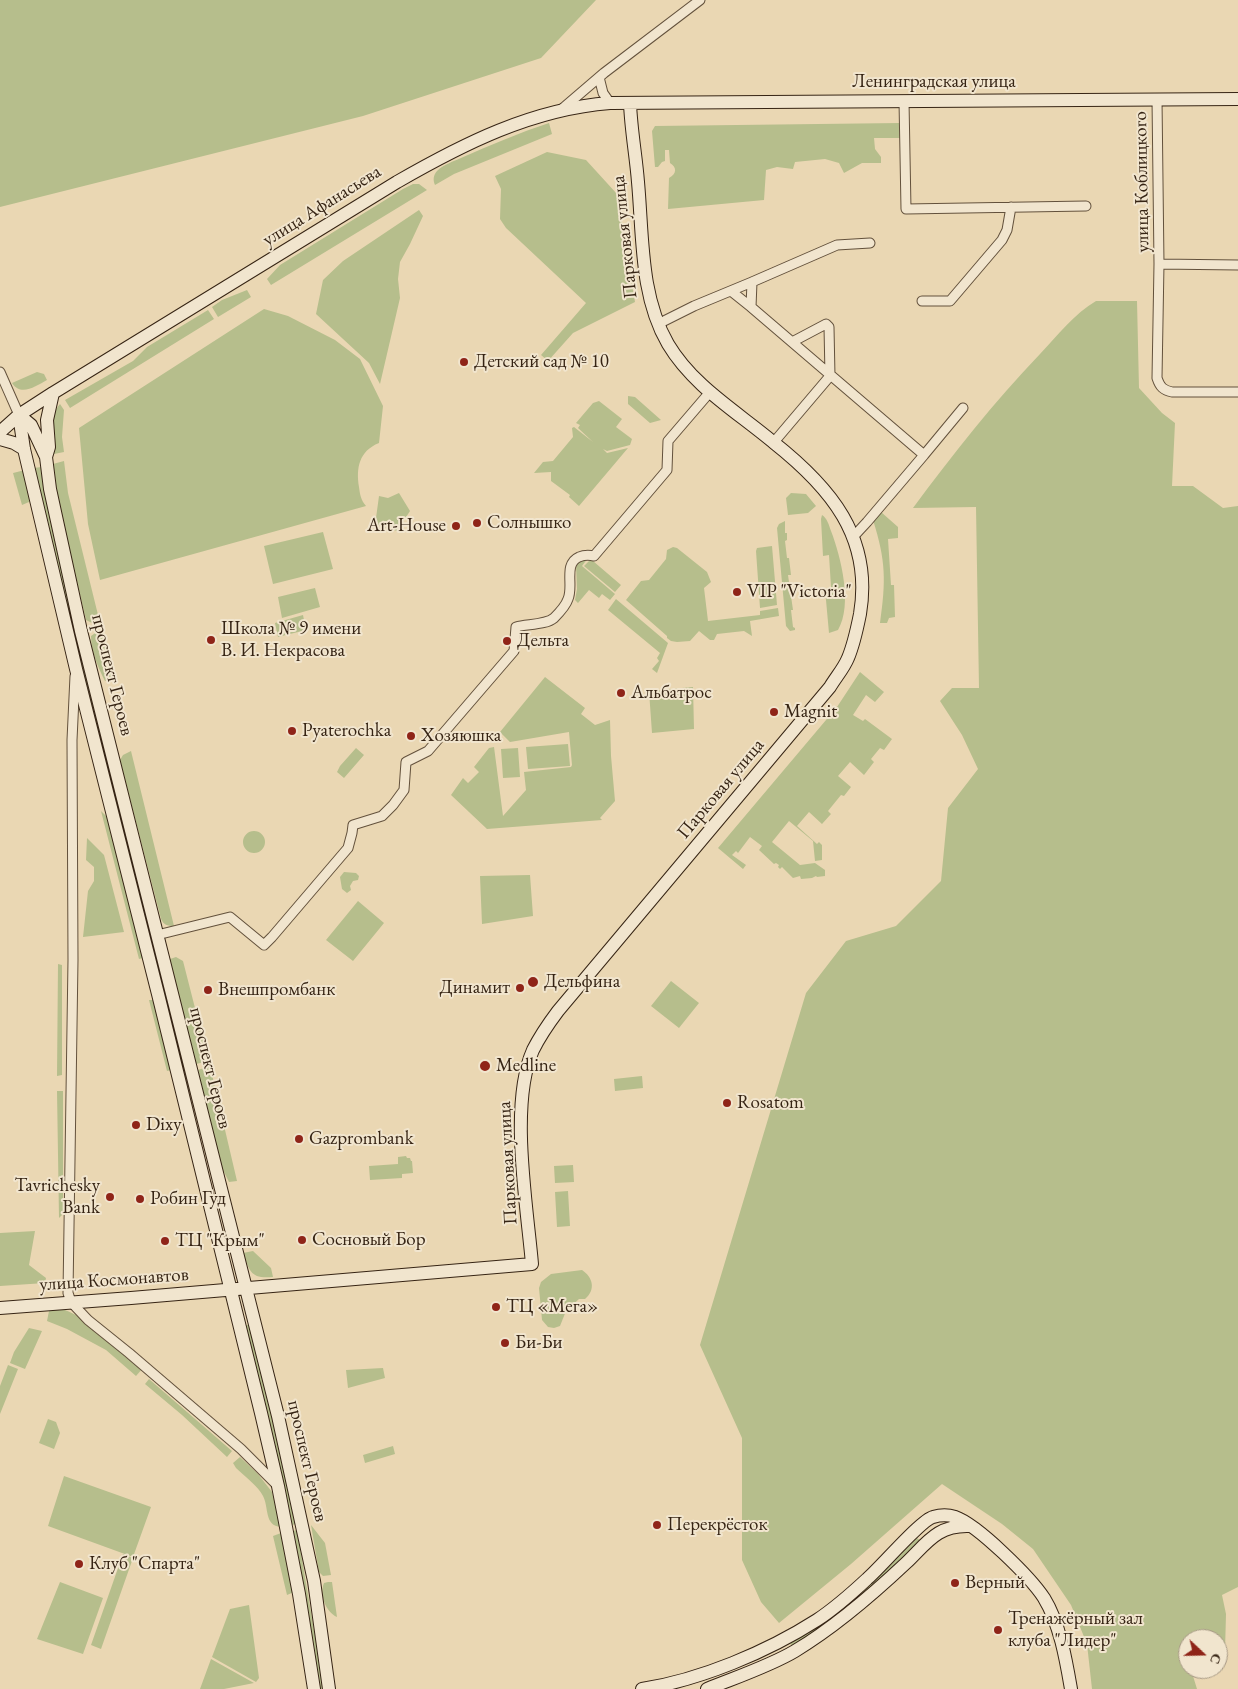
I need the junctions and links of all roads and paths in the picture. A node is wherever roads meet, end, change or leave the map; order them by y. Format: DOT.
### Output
graph roads {
  1 [pos="700,0"];
  2 [pos="599,76"];
  3 [pos="1157,99"];
  4 [pos="1238,99"];
  5 [pos="904,101"];
  6 [pos="610,102"];
  7 [pos="630,103"];
  8 [pos="562,109"];
  9 [pos="1086,206"];
  10 [pos="1011,207"];
  11 [pos="870,243"];
  12 [pos="1159,264"];
  13 [pos="1238,265"];
  14 [pos="752,282"];
  15 [pos="731,291"];
  16 [pos="922,302"];
  17 [pos="751,308"];
  18 [pos="658,324"];
  19 [pos="792,342"];
  20 [pos="0,372"];
  21 [pos="830,376"];
  22 [pos="710,392"];
  23 [pos="1238,392"];
  24 [pos="53,393"];
  25 [pos="963,408"];
  26 [pos="18,415"];
  27 [pos="0,419"];
  28 [pos="0,432"];
  29 [pos="0,439"];
  30 [pos="774,442"];
  31 [pos="24,449"];
  32 [pos="924,455"];
  33 [pos="46,457"];
  34 [pos="854,536"];
  35 [pos="76,669"];
  36 [pos="157,934"];
  37 [pos="247,1289"];
  38 [pos="230,1290"];
  39 [pos="71,1302"];
  40 [pos="0,1308"];
  41 [pos="278,1486"];
  42 [pos="969,1526"];
  43 [pos="314,1689"];
  44 [pos="329,1689"];
  45 [pos="642,1689"];
  46 [pos="707,1689"];
  47 [pos="1071,1689"];
  1 -- 2 [label="street"];
  2 -- 6 [label="street"];
  2 -- 8 [label="street"];
  3 -- 4 [label="main road, Ленинградская улица"];
  3 -- 5 [label="main road, Ленинградская улица"];
  3 -- 12 [label="street, улица Коблицкого"];
  5 -- 7 [label="main road, Ленинградская улица"];
  5 -- 10 [label="street"];
  6 -- 7 [label="main road, улица Афанасьева"];
  6 -- 8 [label="main road, улица Афанасьева"];
  7 -- 18 [label="main road, Парковая улица"];
  8 -- 24 [label="main road, улица Афанасьева"];
  9 -- 10 [label="street"];
  10 -- 16 [label="street"];
  11 -- 14 [label="street"];
  12 -- 13 [label="street"];
  12 -- 23 [label="street, улица Коблицкого"];
  14 -- 15 [label="street"];
  14 -- 17 [label="street"];
  15 -- 17 [label="street"];
  15 -- 18 [label="street"];
  17 -- 19 [label="street"];
  18 -- 22 [label="main road, Парковая улица"];
  19 -- 21 [label="street"];
  19 -- 21 [label="street"];
  20 -- 26 [label="street"];
  21 -- 30 [label="street"];
  21 -- 32 [label="street"];
  22 -- 30 [label="main road, Парковая улица"];
  22 -- 36 [label="street"];
  24 -- 26 [label="main road"];
  24 -- 33 [label="main road"];
  25 -- 32 [label="street"];
  26 -- 27 [label="main road"];
  26 -- 28 [label="main road"];
  26 -- 31 [label="main road, проспект Героев"];
  26 -- 33 [label="main road"];
  29 -- 31 [label="main road"];
  30 -- 34 [label="main road, Парковая улица"];
  31 -- 35 [label="main road, проспект Героев"];
  32 -- 34 [label="street"];
  33 -- 36 [label="main road, проспект Героев"];
  34 -- 37 [label="main road, Парковая улица"];
  35 -- 38 [label="main road, проспект Героев"];
  35 -- 39 [label="street, проспект Героев"];
  36 -- 37 [label="main road, проспект Героев"];
  37 -- 38 [label="main road, улица Космонавтов"];
  37 -- 44 [label="main road, проспект Героев"];
  38 -- 39 [label="main road, улица Космонавтов"];
  38 -- 41 [label="main road, проспект Героев"];
  39 -- 40 [label="main road, улица Космонавтов"];
  39 -- 41 [label="street, проспект Героев"];
  41 -- 43 [label="main road, проспект Героев"];
  42 -- 45 [label="main road"];
  42 -- 46 [label="main road"];
  42 -- 47 [label="main road"];
}
